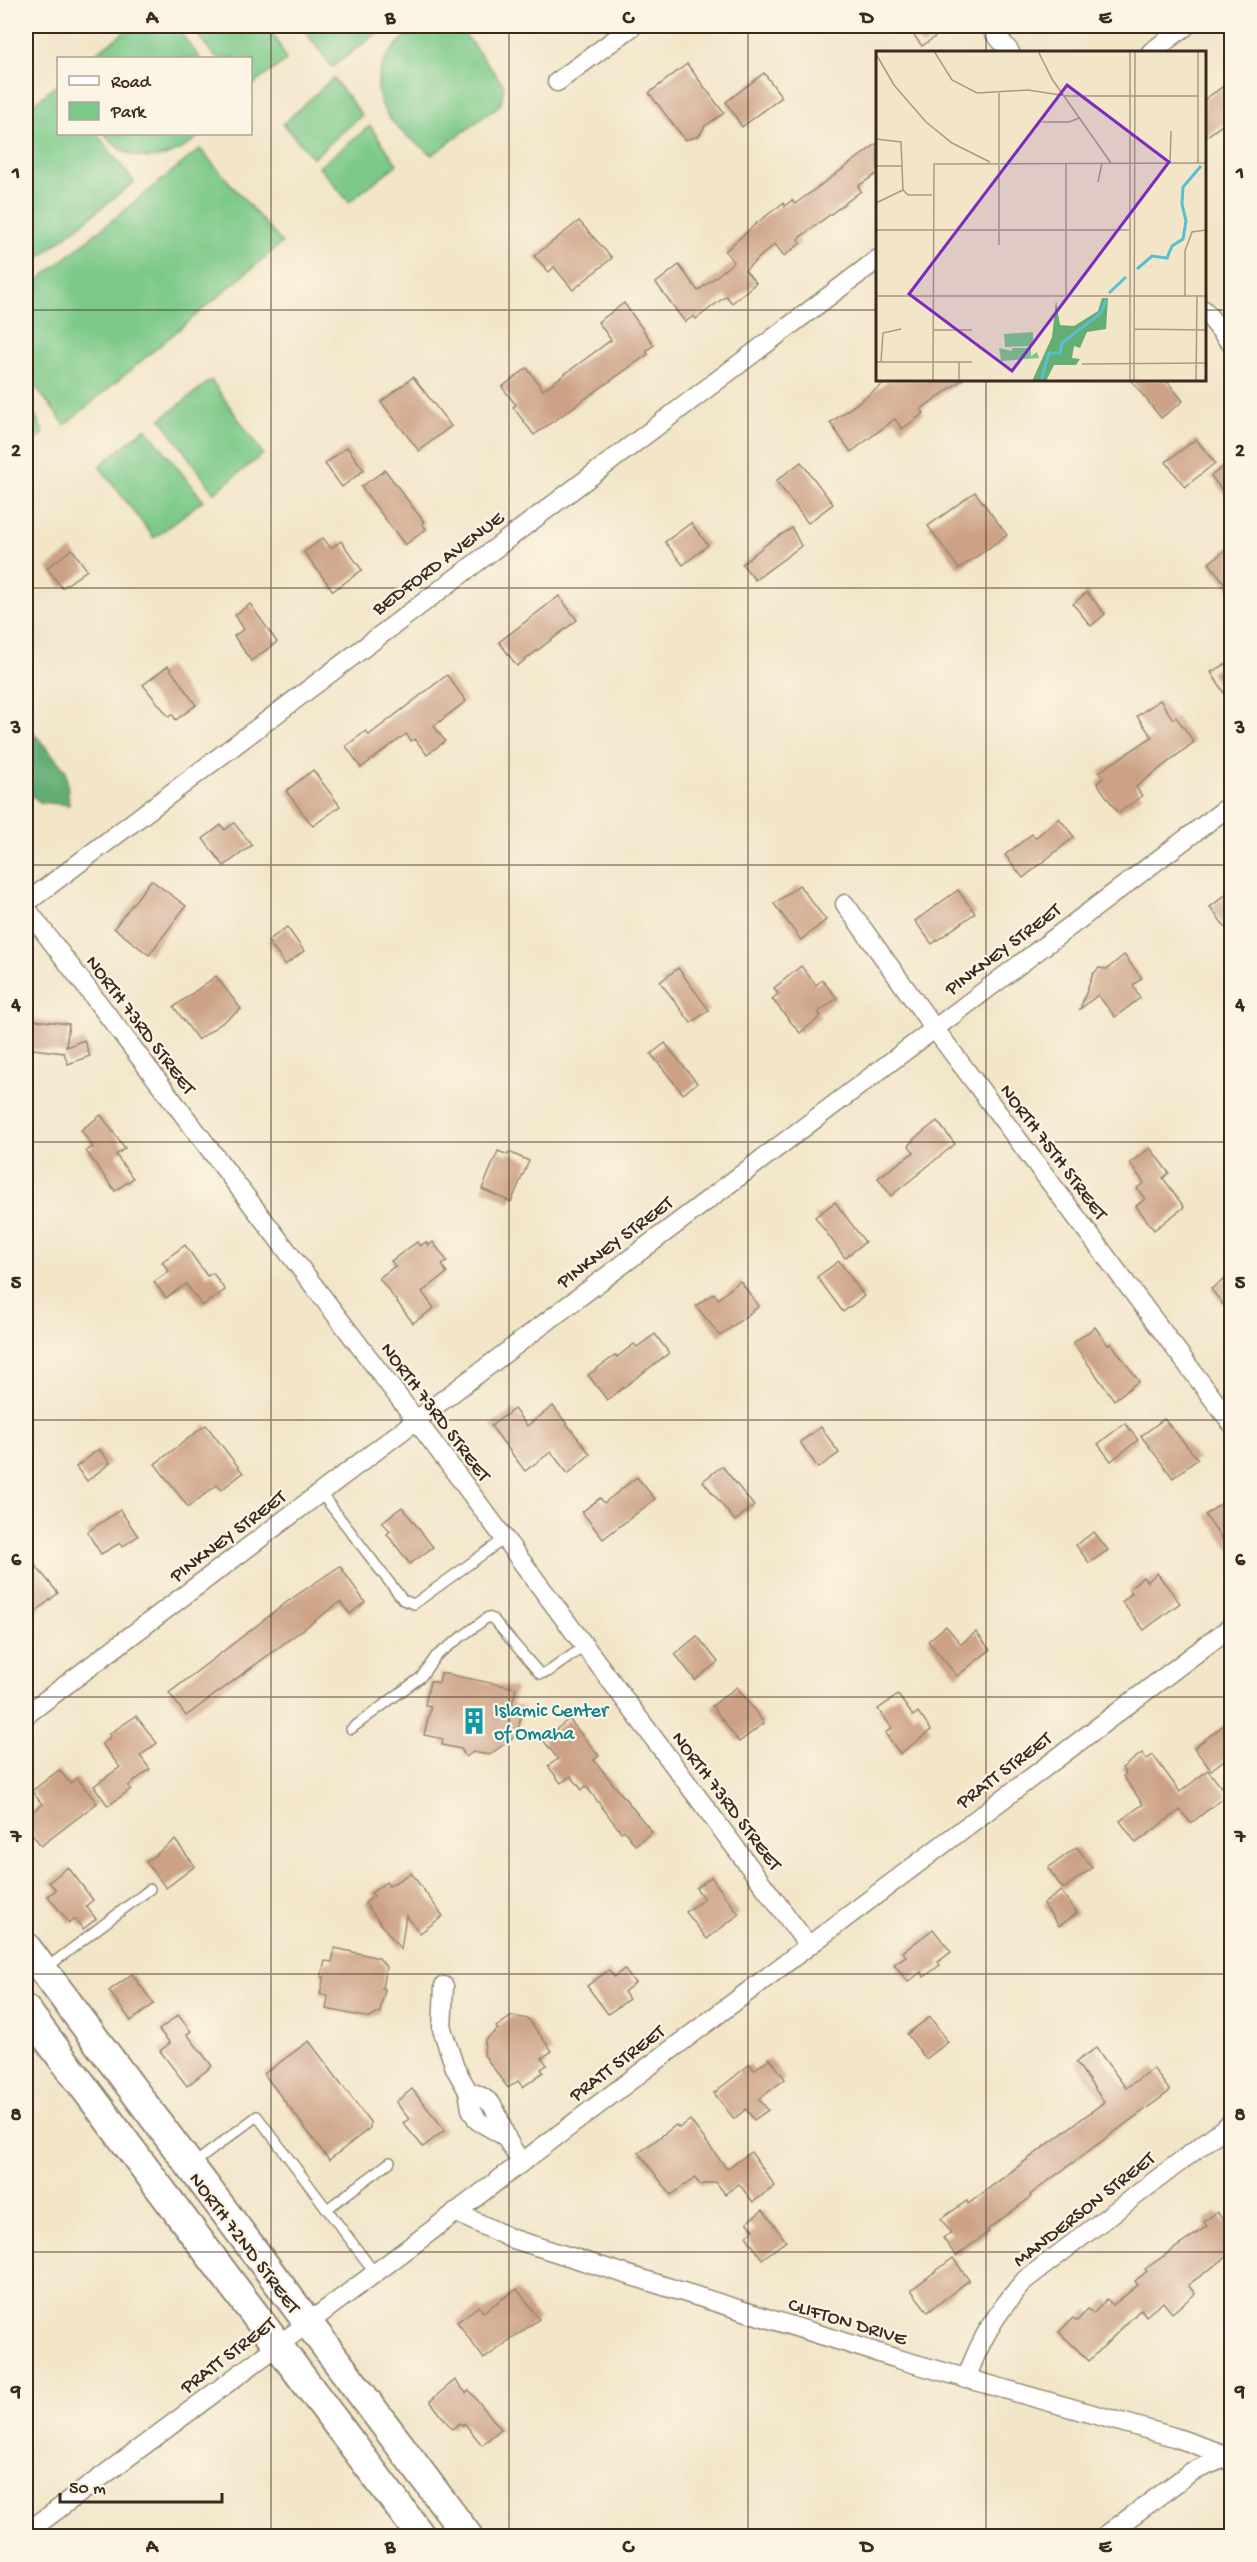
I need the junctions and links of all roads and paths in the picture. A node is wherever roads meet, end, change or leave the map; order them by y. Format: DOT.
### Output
graph roads {
  1 [pos="633,26"];
  2 [pos="989,26"];
  3 [pos="1186,26"];
  4 [pos="1009,51"];
  5 [pos="1152,51"];
  6 [pos="557,82"];
  7 [pos="876,261"];
  8 [pos="1206,312"];
  9 [pos="1232,345"];
  10 [pos="1232,804"];
  11 [pos="845,904"];
  12 [pos="26,906"];
  13 [pos="934,1028"];
  14 [pos="416,1420"];
  15 [pos="1232,1424"];
  16 [pos="320,1492"];
  17 [pos="504,1539"];
  18 [pos="1232,1626"];
  19 [pos="585,1646"];
  20 [pos="26,1716"];
  21 [pos="351,1729"];
  22 [pos="150,1889"];
  23 [pos="808,1945"];
  24 [pos="26,1947"];
  25 [pos="43,1971"];
  26 [pos="444,1986"];
  27 [pos="26,2010"];
  28 [pos="1232,2122"];
  29 [pos="390,2162"];
  30 [pos="521,2162"];
  31 [pos="190,2167"];
  32 [pos="327,2209"];
  33 [pos="455,2212"];
  34 [pos="375,2272"];
  35 [pos="306,2322"];
  36 [pos="278,2344"];
  37 [pos="966,2379"];
  38 [pos="1231,2456"];
  39 [pos="26,2534"];
  40 [pos="421,2536"];
  41 [pos="468,2536"];
  42 [pos="1105,2536"];
  1 -- 6 [label="street"];
  2 -- 4 [label="street"];
  3 -- 5 [label="street"];
  7 -- 12 [label="street, BEDFORD AVENUE"];
  8 -- 9 [label="street"];
  10 -- 13 [label="street, PINKNEY STREET"];
  11 -- 13 [label="street, NORTH 75TH STREET"];
  12 -- 14 [label="street, NORTH 73RD STREET"];
  13 -- 14 [label="street, PINKNEY STREET"];
  13 -- 15 [label="street, NORTH 75TH STREET"];
  14 -- 16 [label="street, PINKNEY STREET"];
  14 -- 17 [label="street, NORTH 73RD STREET"];
  16 -- 17 [label="lane"];
  16 -- 20 [label="street, PINKNEY STREET"];
  17 -- 19 [label="street, NORTH 73RD STREET"];
  18 -- 23 [label="street, PRATT STREET"];
  19 -- 21 [label="lane"];
  19 -- 23 [label="street, NORTH 73RD STREET"];
  22 -- 25 [label="lane"];
  23 -- 30 [label="street, PRATT STREET"];
  24 -- 25 [label="main road, NORTH 72ND STREET"];
  25 -- 31 [label="main road, NORTH 72ND STREET"];
  26 -- 30 [label="street"];
  27 -- 36 [label="main road, NORTH 72ND STREET"];
  28 -- 37 [label="street, MANDERSON STREET"];
  29 -- 32 [label="lane"];
  30 -- 33 [label="street, PRATT STREET"];
  31 -- 32 [label="lane"];
  31 -- 35 [label="main road, NORTH 72ND STREET"];
  32 -- 34 [label="lane"];
  33 -- 34 [label="street, PRATT STREET"];
  33 -- 37 [label="street, CLIFTON DRIVE"];
  34 -- 35 [label="street, PRATT STREET"];
  35 -- 36 [label="street, PRATT STREET"];
  35 -- 41 [label="main road, NORTH 72ND STREET"];
  36 -- 39 [label="street, PRATT STREET"];
  36 -- 40 [label="main road, NORTH 72ND STREET"];
  37 -- 38 [label="street, CLIFTON DRIVE"];
  38 -- 42 [label="street"];
}
